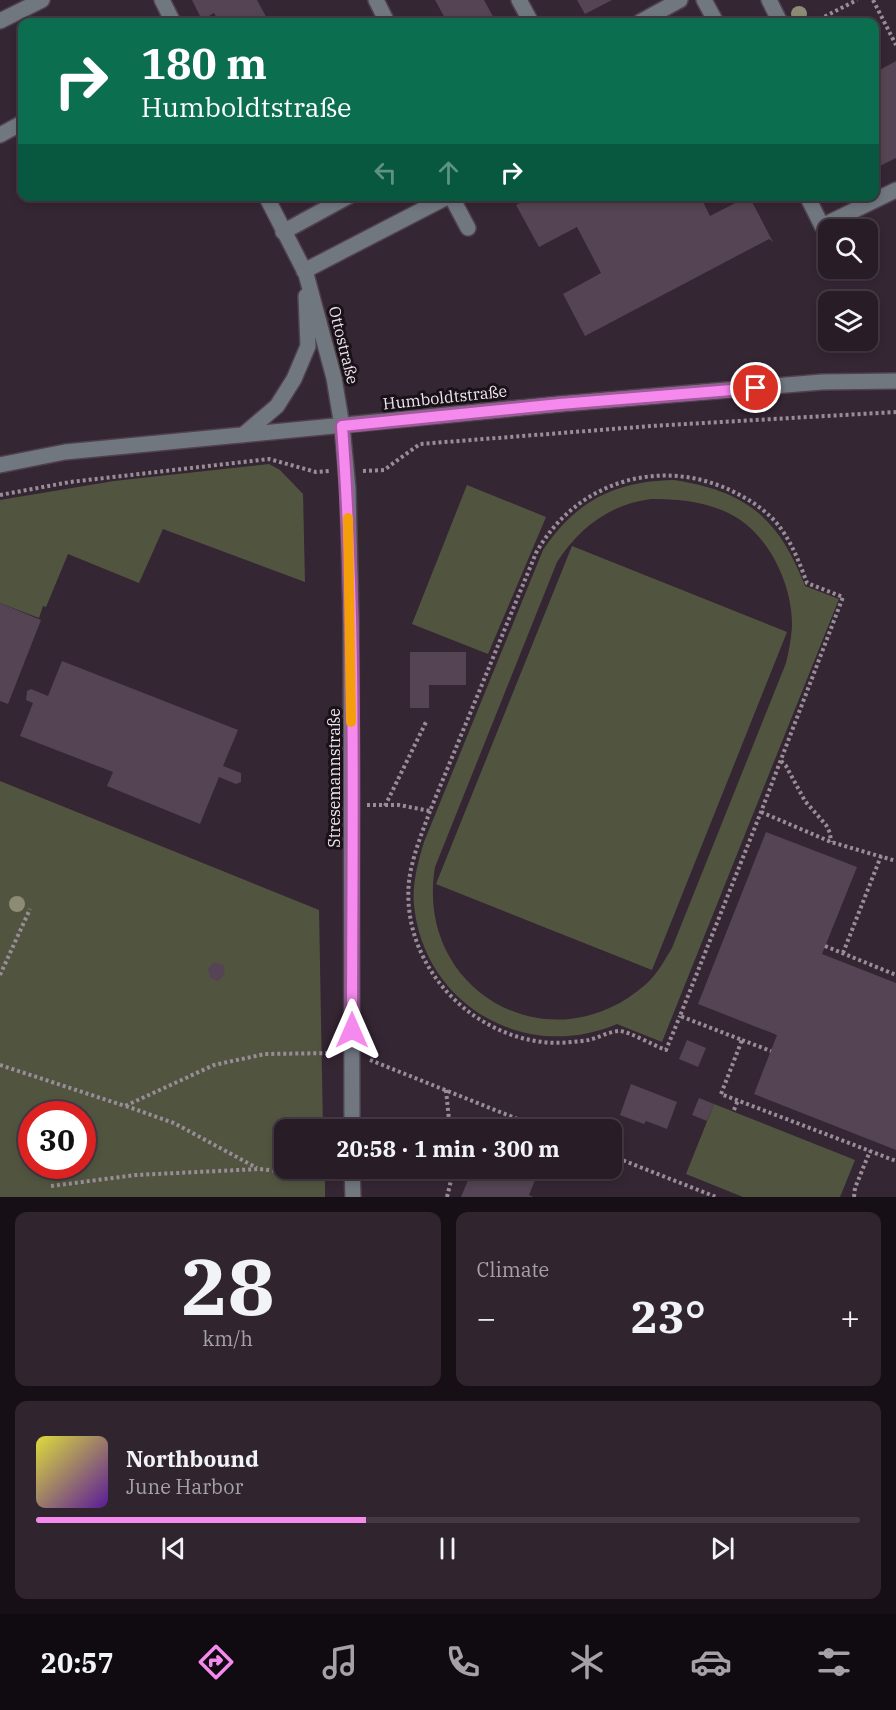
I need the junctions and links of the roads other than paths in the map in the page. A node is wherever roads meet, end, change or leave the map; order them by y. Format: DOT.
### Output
graph roads {
  1 [pos="42,0"];
  2 [pos="162,0"];
  3 [pos="376,0"];
  4 [pos="519,0"];
  5 [pos="680,0"];
  6 [pos="704,0"];
  7 [pos="769,0"];
  8 [pos="171,18"];
  9 [pos="385,18"];
  10 [pos="529,18"];
  11 [pos="646,18"];
  12 [pos="714,18"];
  13 [pos="778,18"];
  14 [pos="0,21"];
  15 [pos="18,125"];
  16 [pos="0,135"];
  17 [pos="896,190"];
  18 [pos="879,198"];
  19 [pos="268,201"];
  20 [pos="340,201"];
  21 [pos="441,201"];
  22 [pos="453,201"];
  23 [pos="810,201"];
  24 [pos="873,201"];
  25 [pos="468,228"];
  26 [pos="283,232"];
  27 [pos="305,273"];
  28 [pos="896,381"];
  29 [pos="342,426"];
  30 [pos="243,435"];
  31 [pos="0,465"];
  32 [pos="352,1119"];
  33 [pos="352,1179"];
  34 [pos="353,1197"];
  1 -- 14 [label="street"];
  2 -- 8 [label="street"];
  3 -- 9 [label="street"];
  4 -- 10 [label="street"];
  5 -- 11 [label="street"];
  6 -- 12 [label="street"];
  7 -- 13 [label="street"];
  15 -- 16 [label="street"];
  17 -- 18 [label="street"];
  19 -- 26 [label="street, Ottostraße"];
  20 -- 26 [label="street"];
  21 -- 27 [label="street"];
  22 -- 25 [label="street"];
  23 -- 24 [label="street"];
  26 -- 27 [label="street, Ottostraße"];
  27 -- 29 [label="street, Ottostraße"];
  27 -- 30 [label="street, Ottostraße"];
  28 -- 29 [label="street, Humboldtstraße"];
  29 -- 30 [label="street, Humboldtstraße"];
  29 -- 32 [label="street, Stresemannstraße"];
  30 -- 31 [label="street, Humboldtstraße"];
  33 -- 34 [label="street"];
}
